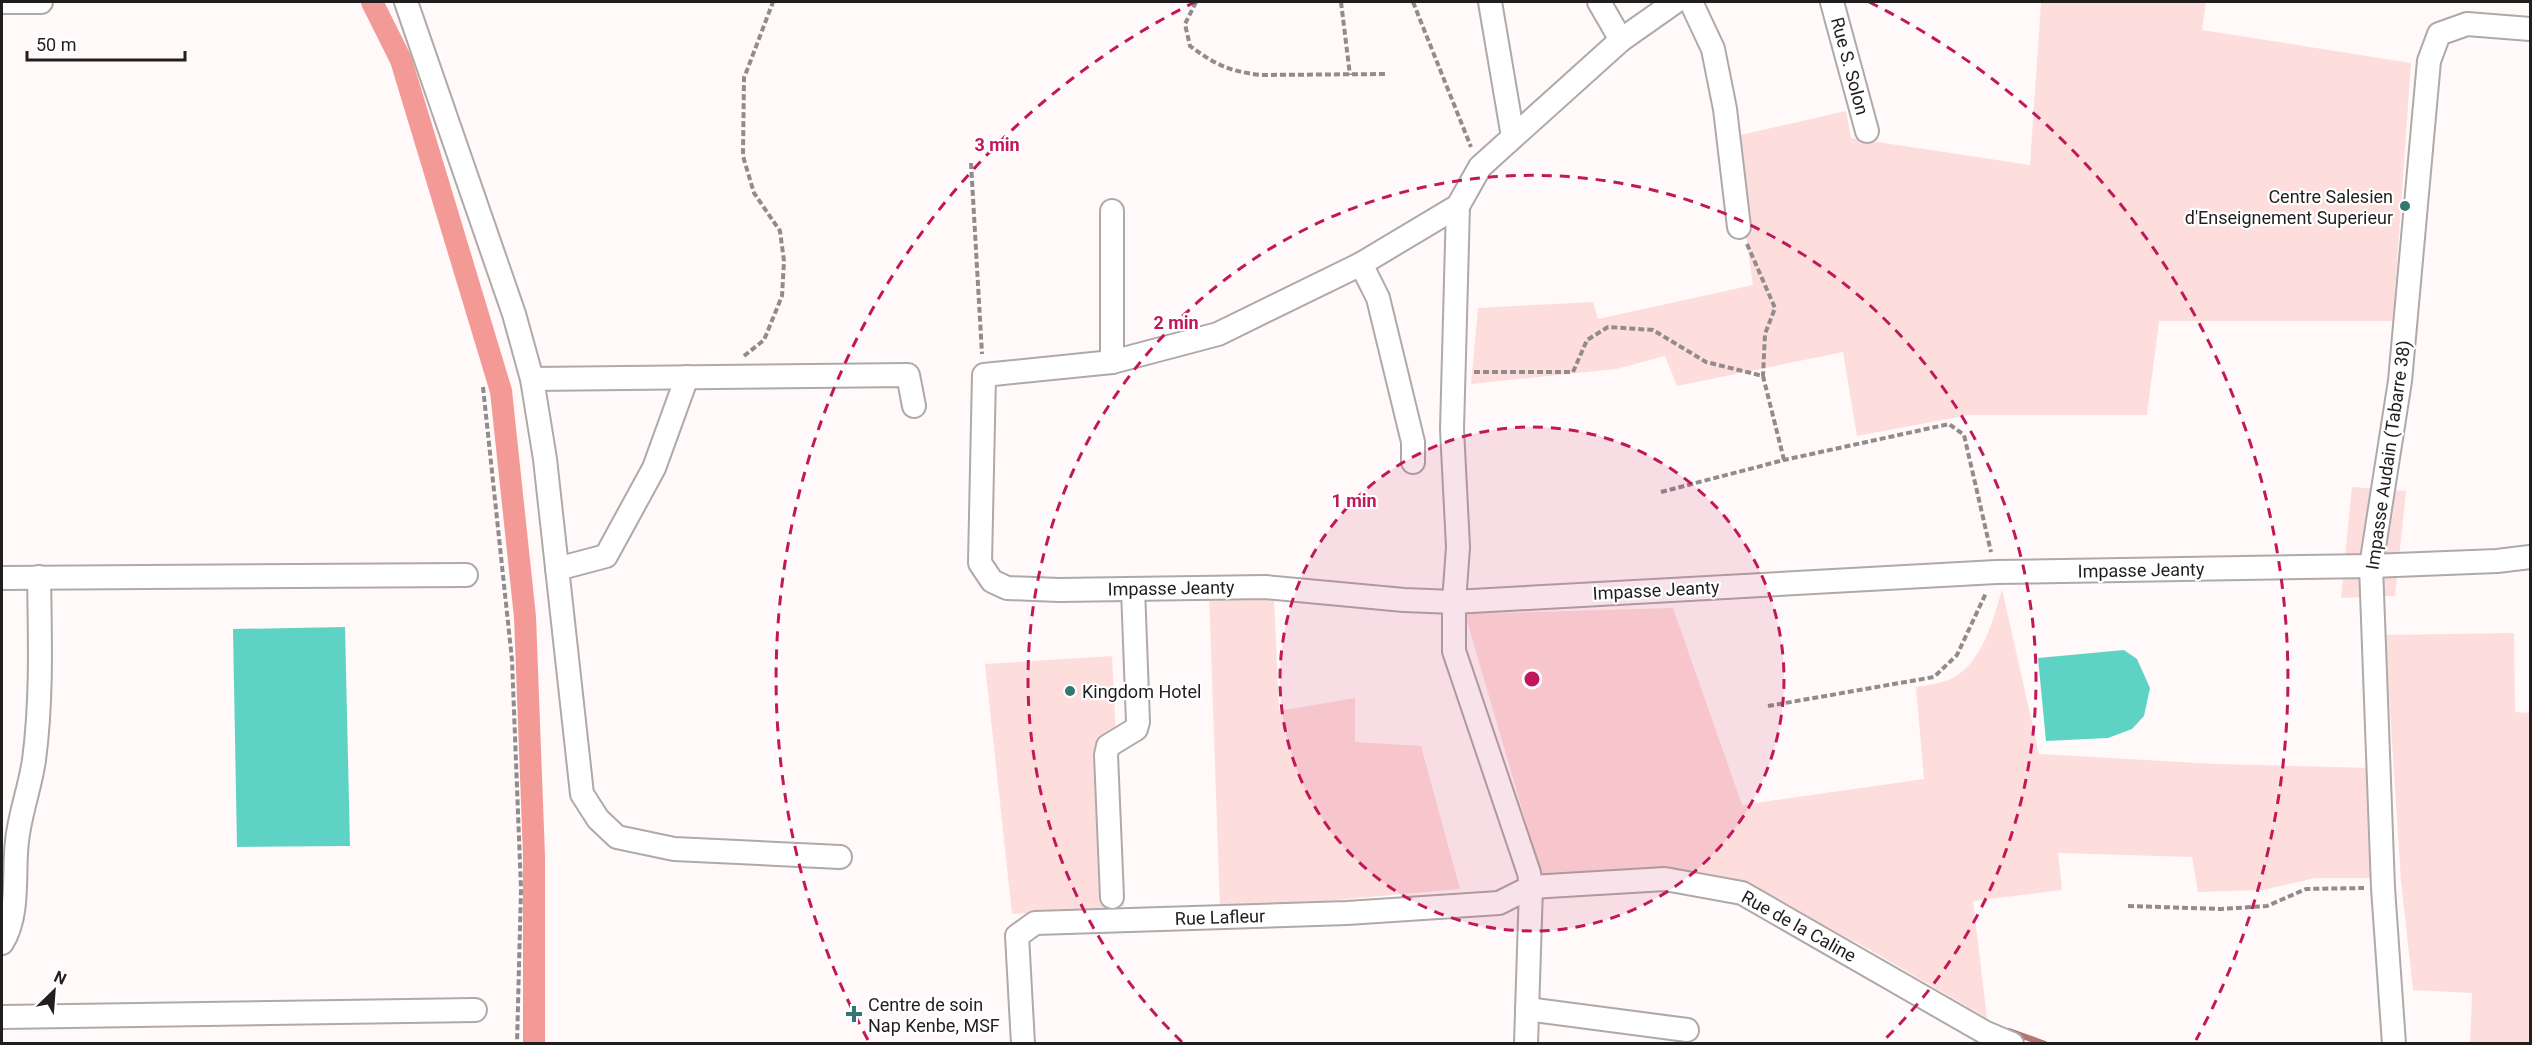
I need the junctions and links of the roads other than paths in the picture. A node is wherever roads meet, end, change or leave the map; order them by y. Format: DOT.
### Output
graph roads {
  1 [pos="2,2"];
  2 [pos="41,2"];
  3 [pos="406,2"];
  4 [pos="1490,2"];
  5 [pos="1599,2"];
  6 [pos="1674,2"];
  7 [pos="1691,2"];
  8 [pos="1832,2"];
  9 [pos="2530,29"];
  10 [pos="1621,40"];
  11 [pos="1867,131"];
  12 [pos="1513,137"];
  13 [pos="1458,206"];
  14 [pos="1112,211"];
  15 [pos="1739,227"];
  16 [pos="1361,264"];
  17 [pos="1112,362"];
  18 [pos="687,377"];
  19 [pos="532,379"];
  20 [pos="914,406"];
  21 [pos="1413,462"];
  22 [pos="2530,557"];
  23 [pos="2371,566"];
  24 [pos="557,569"];
  25 [pos="466,575"];
  26 [pos="2,578"];
  27 [pos="39,578"];
  28 [pos="1133,589"];
  29 [pos="1454,602"];
  30 [pos="840,857"];
  31 [pos="1531,887"];
  32 [pos="1112,897"];
  33 [pos="2,943"];
  34 [pos="1527,1009"];
  35 [pos="475,1010"];
  36 [pos="2,1017"];
  37 [pos="1687,1030"];
  38 [pos="1023,1044"];
  39 [pos="1526,1044"];
  40 [pos="2012,1044"];
  41 [pos="2394,1044"];
  1 -- 2 [label="street"];
  3 -- 19 [label="street"];
  4 -- 12 [label="street"];
  5 -- 10 [label="street"];
  6 -- 10 [label="street"];
  7 -- 15 [label="street"];
  8 -- 11 [label="street, Rue S. Solon"];
  9 -- 23 [label="street, Impasse Audain (Tabarre 38)"];
  10 -- 12 [label="street"];
  12 -- 13 [label="street"];
  13 -- 16 [label="street"];
  13 -- 29 [label="street"];
  14 -- 17 [label="street"];
  16 -- 17 [label="street"];
  16 -- 21 [label="street"];
  17 -- 28 [label="street, Impasse Jeanty"];
  18 -- 19 [label="street"];
  18 -- 20 [label="street"];
  18 -- 24 [label="street"];
  19 -- 24 [label="street"];
  22 -- 23 [label="street, Impasse Jeanty"];
  23 -- 29 [label="street, Impasse Jeanty"];
  23 -- 41 [label="street, Impasse Audain (Tabarre 38)"];
  24 -- 30 [label="street"];
  25 -- 27 [label="street"];
  26 -- 27 [label="street"];
  27 -- 33 [label="street"];
  28 -- 29 [label="street, Impasse Jeanty"];
  28 -- 32 [label="street"];
  29 -- 31 [label="street"];
  31 -- 34 [label="street"];
  31 -- 38 [label="street, Rue Lafleur"];
  31 -- 40 [label="street, Rue de la Caline"];
  34 -- 37 [label="street"];
  34 -- 39 [label="street"];
  35 -- 36 [label="street"];
}
